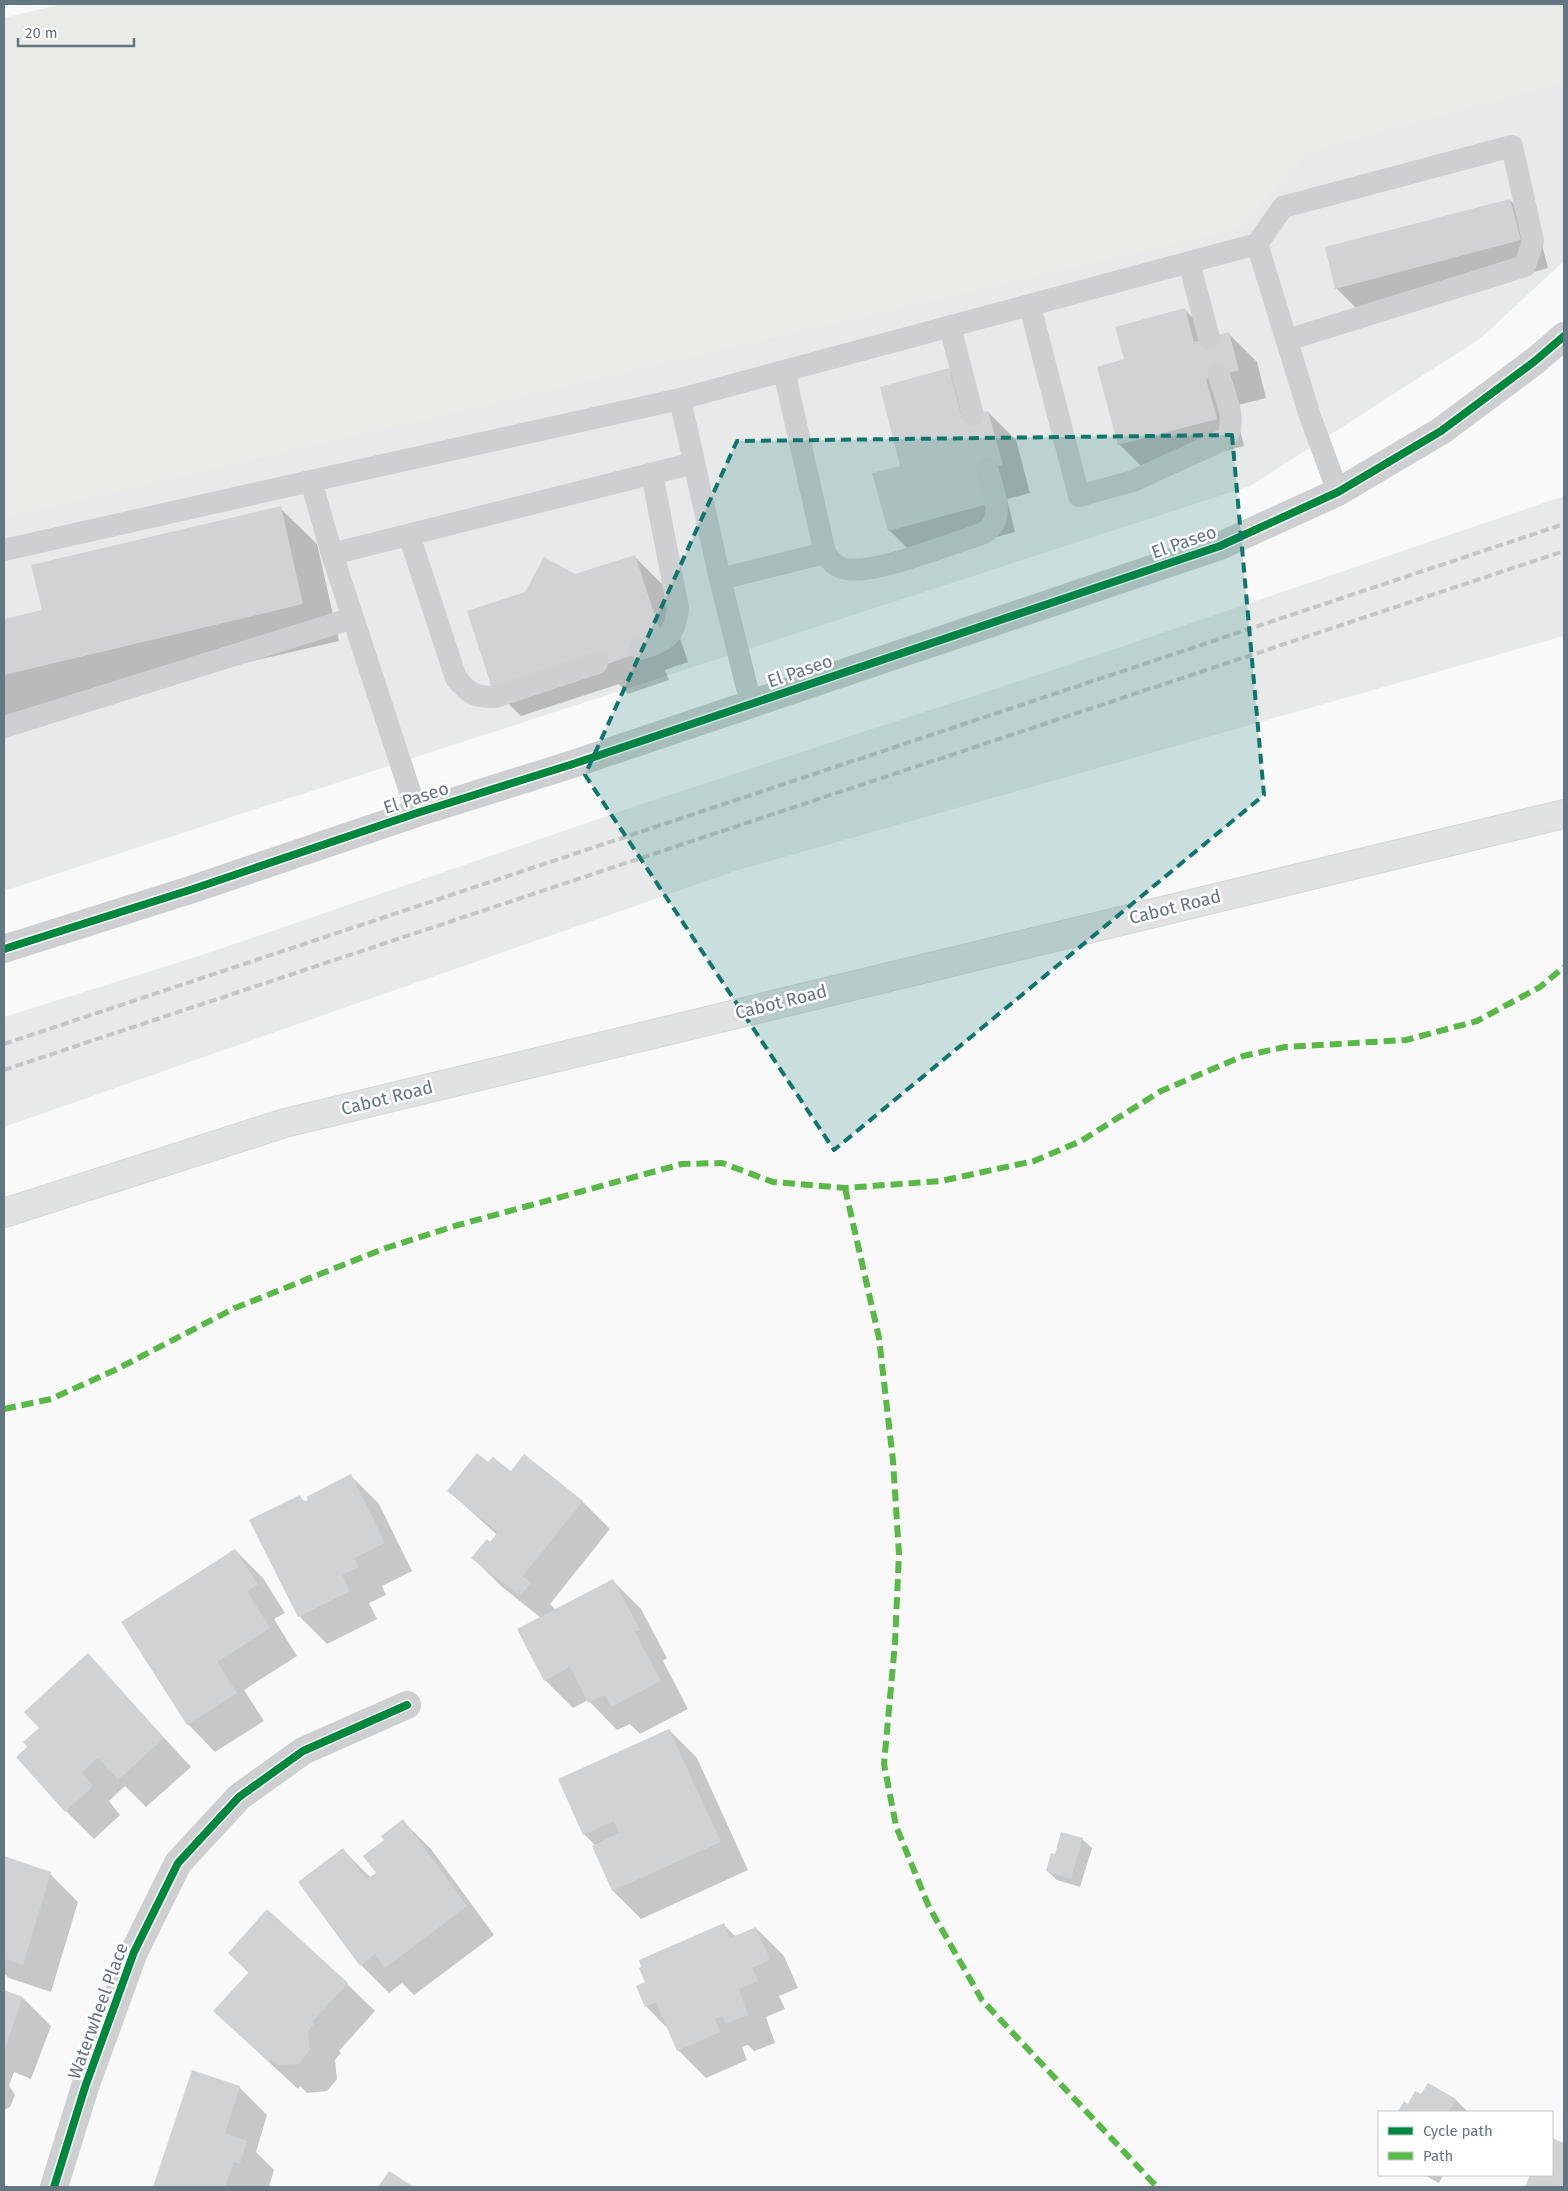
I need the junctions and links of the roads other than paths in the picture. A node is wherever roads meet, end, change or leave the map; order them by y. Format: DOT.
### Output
graph roads {
  1 [pos="1257,244"];
  2 [pos="1188,262"];
  3 [pos="1030,306"];
  4 [pos="950,327"];
  5 [pos="1564,336"];
  6 [pos="1209,338"];
  7 [pos="1286,340"];
  8 [pos="784,371"];
  9 [pos="1219,374"];
  10 [pos="680,399"];
  11 [pos="973,415"];
  12 [pos="694,463"];
  13 [pos="987,469"];
  14 [pos="652,474"];
  15 [pos="311,481"];
  16 [pos="1338,492"];
  17 [pos="409,535"];
  18 [pos="4,550"];
  19 [pos="825,553"];
  20 [pos="332,554"];
  21 [pos="720,578"];
  22 [pos="353,618"];
  23 [pos="641,649"];
  24 [pos="597,663"];
  25 [pos="751,704"];
  26 [pos="4,727"];
  27 [pos="416,813"];
  28 [pos="1564,814"];
  29 [pos="4,949"];
  30 [pos="4,1213"];
  31 [pos="407,1705"];
  32 [pos="54,2187"];
  1 -- 2 [label="lane"];
  1 -- 7 [label="lane"];
  1 -- 7 [label="lane"];
  2 -- 3 [label="lane"];
  2 -- 6 [label="lane"];
  3 -- 4 [label="lane"];
  3 -- 9 [label="lane"];
  4 -- 8 [label="lane"];
  4 -- 11 [label="lane"];
  5 -- 16 [label="street, El Paseo"];
  7 -- 16 [label="lane"];
  8 -- 10 [label="lane"];
  8 -- 19 [label="lane"];
  10 -- 12 [label="lane"];
  10 -- 15 [label="lane"];
  12 -- 14 [label="lane"];
  12 -- 21 [label="lane"];
  13 -- 19 [label="lane"];
  14 -- 17 [label="lane"];
  14 -- 23 [label="lane"];
  15 -- 18 [label="lane"];
  15 -- 20 [label="lane"];
  16 -- 25 [label="street, El Paseo"];
  17 -- 20 [label="lane"];
  17 -- 24 [label="lane"];
  19 -- 21 [label="lane"];
  20 -- 22 [label="lane"];
  21 -- 25 [label="lane"];
  22 -- 26 [label="lane"];
  22 -- 27 [label="lane"];
  25 -- 27 [label="street, El Paseo"];
  27 -- 29 [label="street, El Paseo"];
  28 -- 30 [label="main road, Cabot Road"];
  31 -- 32 [label="street, Waterwheel Place"];
}
